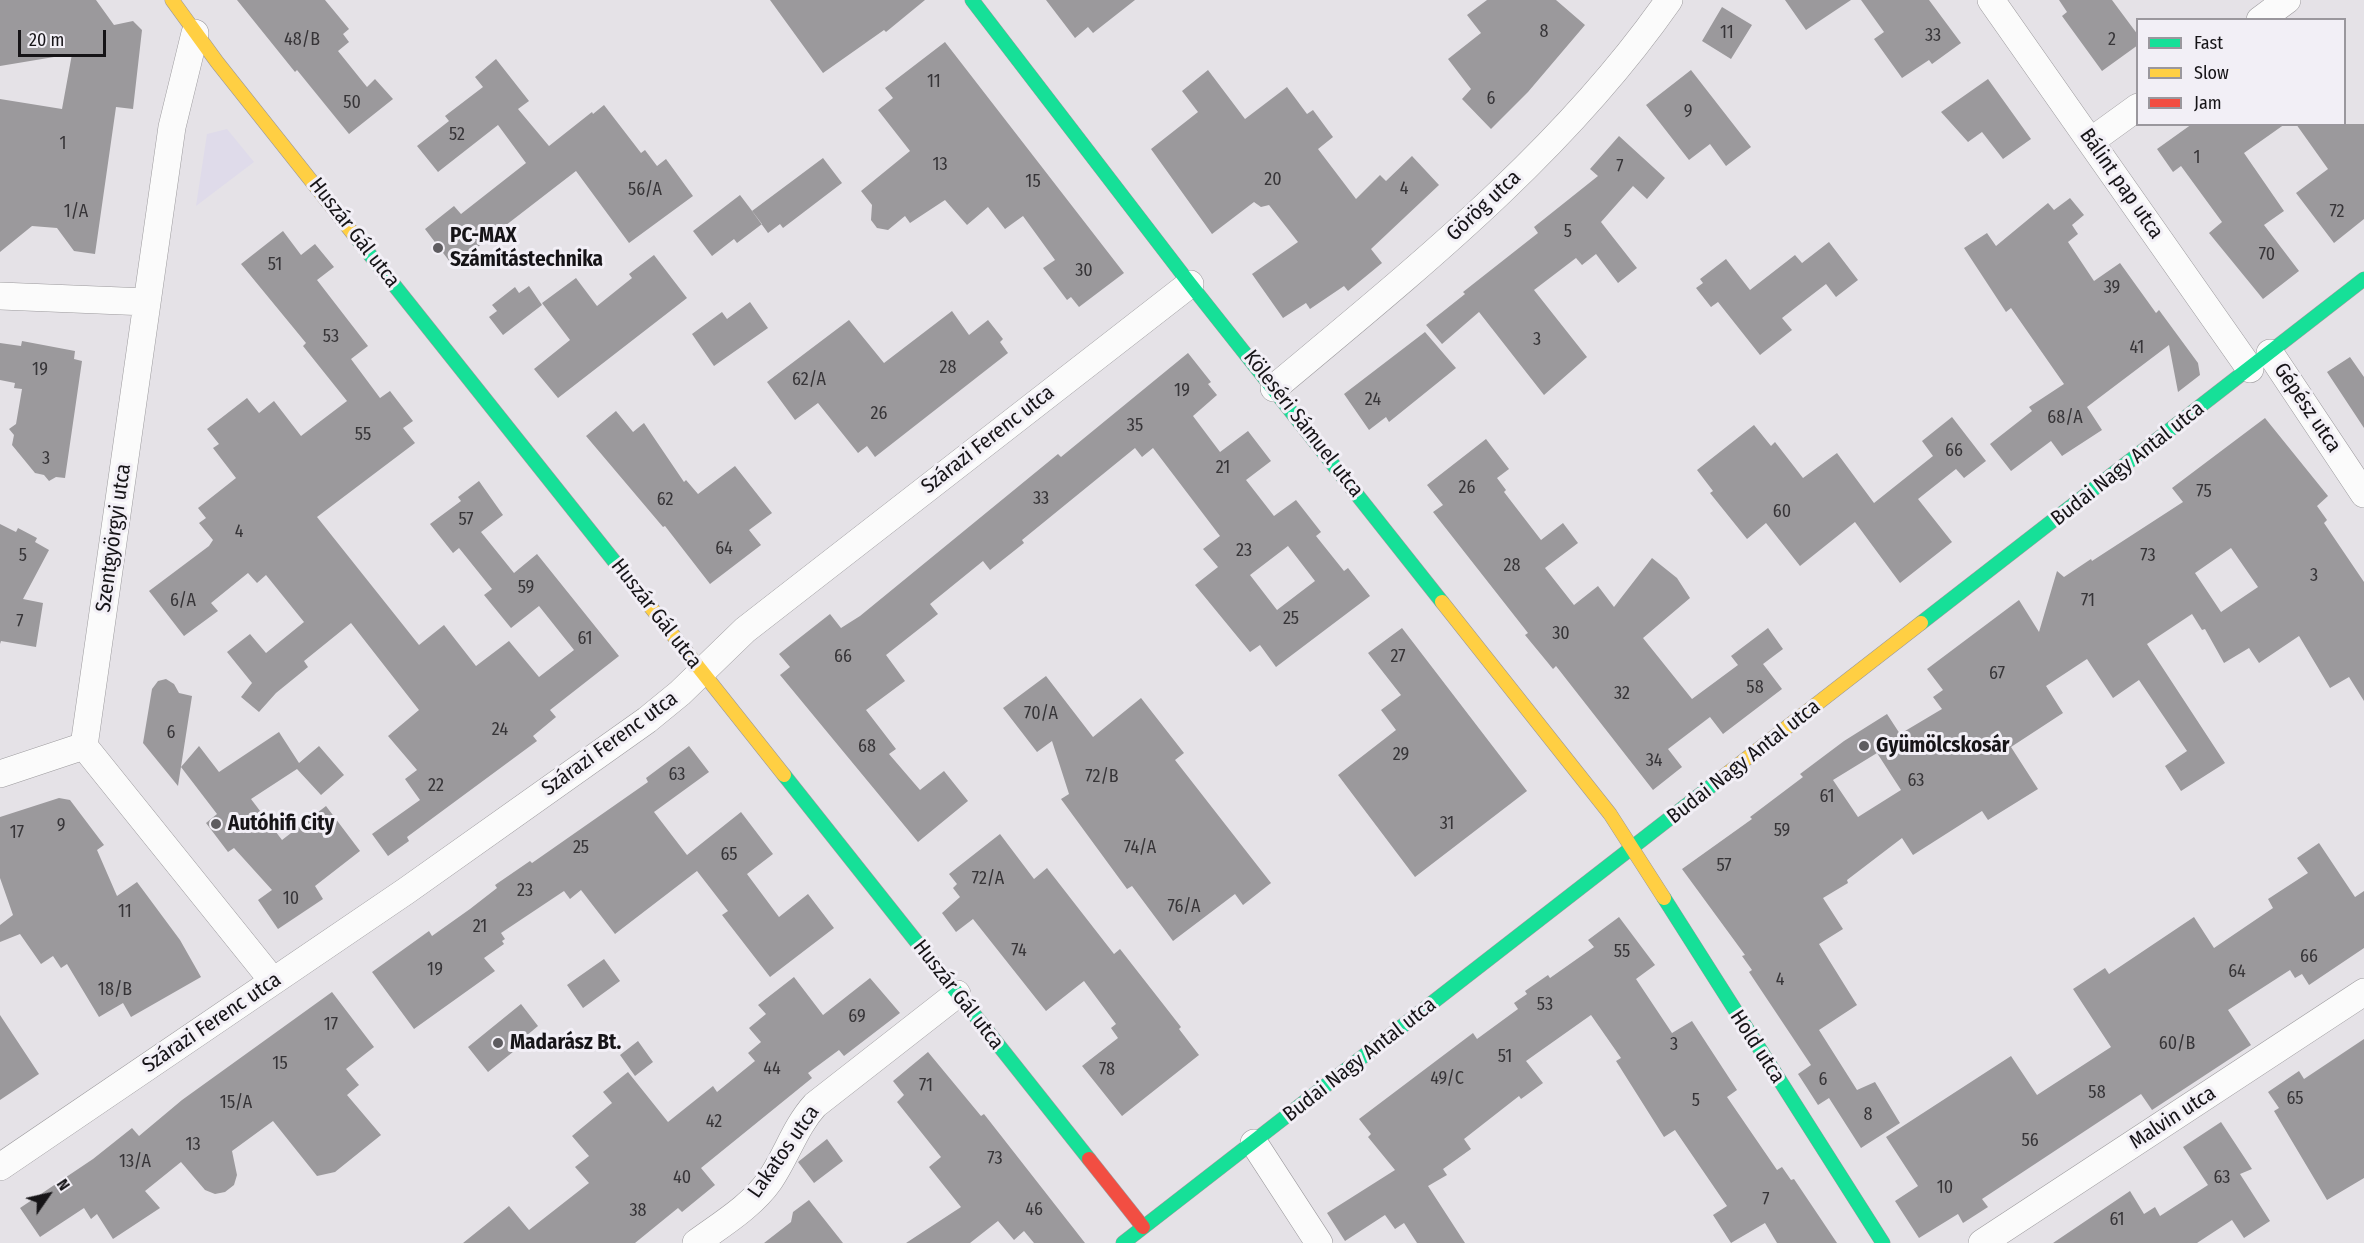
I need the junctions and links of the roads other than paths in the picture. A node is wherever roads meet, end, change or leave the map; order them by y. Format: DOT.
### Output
graph roads {
  1 [pos="171,0"];
  2 [pos="972,0"];
  3 [pos="1991,0"];
  4 [pos="2288,0"];
  5 [pos="1664,2"];
  6 [pos="2263,18"];
  7 [pos="195,33"];
  8 [pos="2136,108"];
  9 [pos="2091,141"];
  10 [pos="2364,279"];
  11 [pos="1190,284"];
  12 [pos="0,296"];
  13 [pos="147,302"];
  14 [pos="2260,361"];
  15 [pos="1275,388"];
  16 [pos="2364,494"];
  17 [pos="702,671"];
  18 [pos="84,746"];
  19 [pos="0,774"];
  20 [pos="1632,850"];
  21 [pos="273,981"];
  22 [pos="2364,992"];
  23 [pos="957,994"];
  24 [pos="1254,1143"];
  25 [pos="0,1167"];
  26 [pos="1143,1227"];
  27 [pos="696,1243"];
  28 [pos="1123,1243"];
  29 [pos="1319,1243"];
  30 [pos="1883,1243"];
  31 [pos="1982,1243"];
  1 -- 7 [label="street, Huszár Gál utca"];
  2 -- 11 [label="street, Köleséri Sámuel utca"];
  3 -- 9 [label="street, Bálint pap utca"];
  4 -- 6 [label="street"];
  5 -- 15 [label="street, Görög utca"];
  7 -- 13 [label="street, Szentgyörgyi utca"];
  7 -- 17 [label="street, Huszár Gál utca"];
  8 -- 9 [label="street"];
  9 -- 14 [label="street, Bálint pap utca"];
  10 -- 14 [label="street, Budai Nagy Antal utca"];
  11 -- 15 [label="street, Köleséri Sámuel utca"];
  11 -- 17 [label="street, Szárazi Ferenc utca"];
  12 -- 13 [label="street"];
  13 -- 18 [label="street, Szentgyörgyi utca"];
  14 -- 16 [label="street, Gépész utca"];
  14 -- 20 [label="street, Budai Nagy Antal utca"];
  15 -- 20 [label="street, Köleséri Sámuel utca"];
  17 -- 21 [label="street, Szárazi Ferenc utca"];
  17 -- 23 [label="street, Huszár Gál utca"];
  18 -- 19 [label="street"];
  18 -- 21 [label="street"];
  20 -- 24 [label="street, Budai Nagy Antal utca"];
  20 -- 30 [label="street, Hold utca"];
  21 -- 25 [label="street, Szárazi Ferenc utca"];
  22 -- 31 [label="street, Malvin utca"];
  23 -- 26 [label="street, Huszár Gál utca"];
  23 -- 27 [label="street, Lakatos utca"];
  24 -- 26 [label="street, Budai Nagy Antal utca"];
  24 -- 29 [label="street"];
  26 -- 28 [label="street, Budai Nagy Antal utca"];
}
